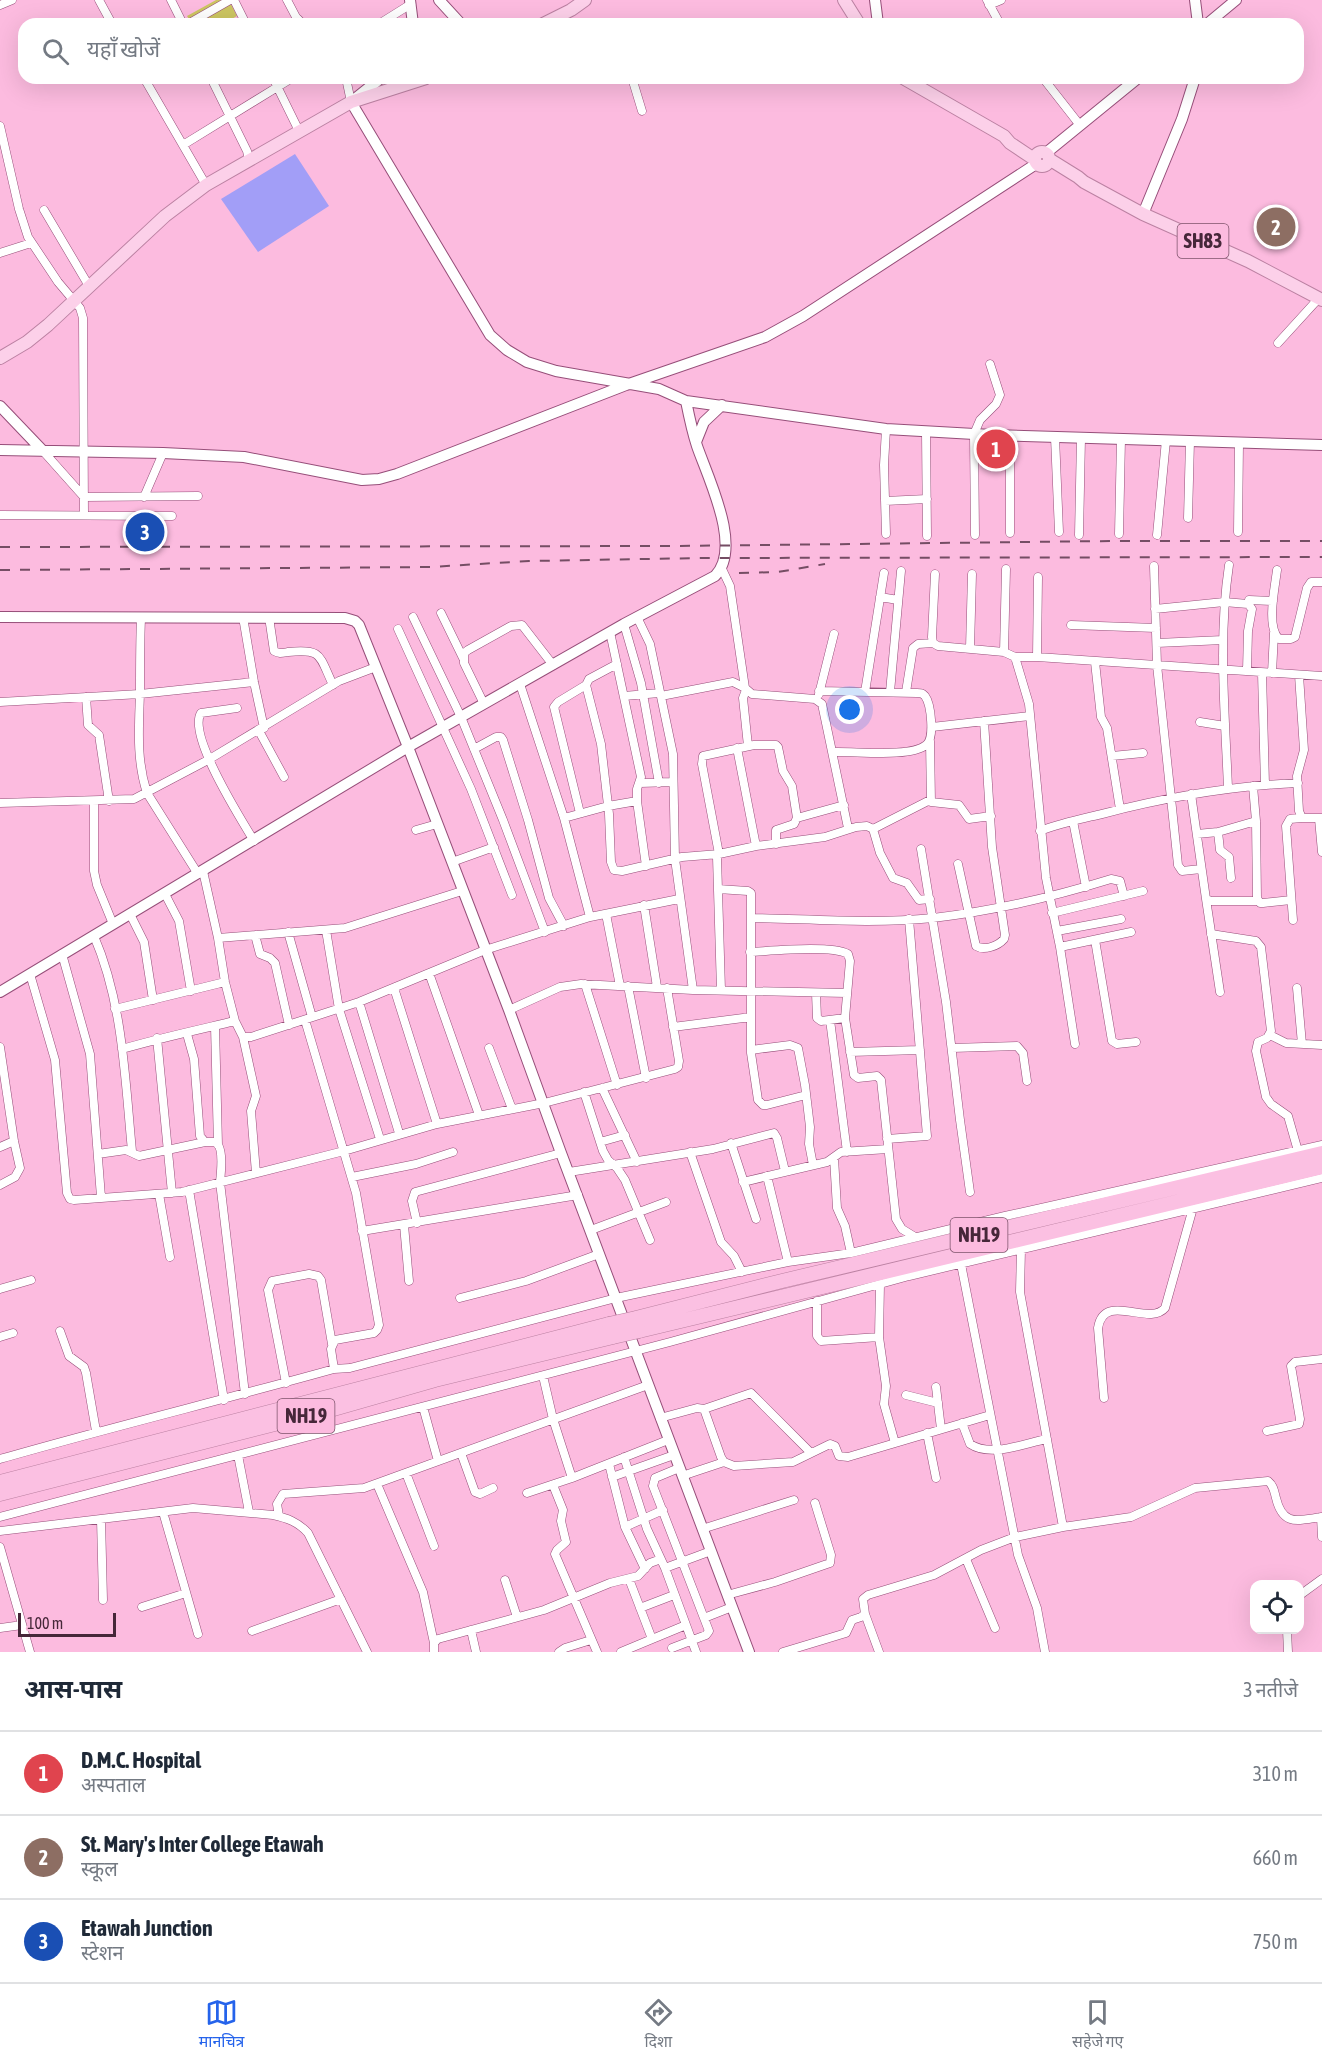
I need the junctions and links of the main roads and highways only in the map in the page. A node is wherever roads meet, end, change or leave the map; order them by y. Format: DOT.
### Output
graph roads {
  1 [pos="585,0"];
  2 [pos="844,0"];
  3 [pos="555,18"];
  4 [pos="855,18"];
  5 [pos="407,84"];
  6 [pos="913,84"];
  7 [pos="1320,299"];
  8 [pos="0,358"];
  9 [pos="1322,1153"];
  10 [pos="1322,1167"];
  11 [pos="638,1324"];
  12 [pos="611,1331"];
  13 [pos="0,1482"];
  14 [pos="0,1494"];
  1 -- 3 [label="main road"];
  2 -- 4 [label="main road"];
  5 -- 8 [label="main road"];
  6 -- 7 [label="main road, SH83"];
  9 -- 11 [label="highway, NH19"];
  10 -- 11 [label="highway, NH19"];
  11 -- 12 [label="highway, NH19, bridge"];
  12 -- 13 [label="highway, NH19"];
  12 -- 14 [label="highway, NH19"];
}
